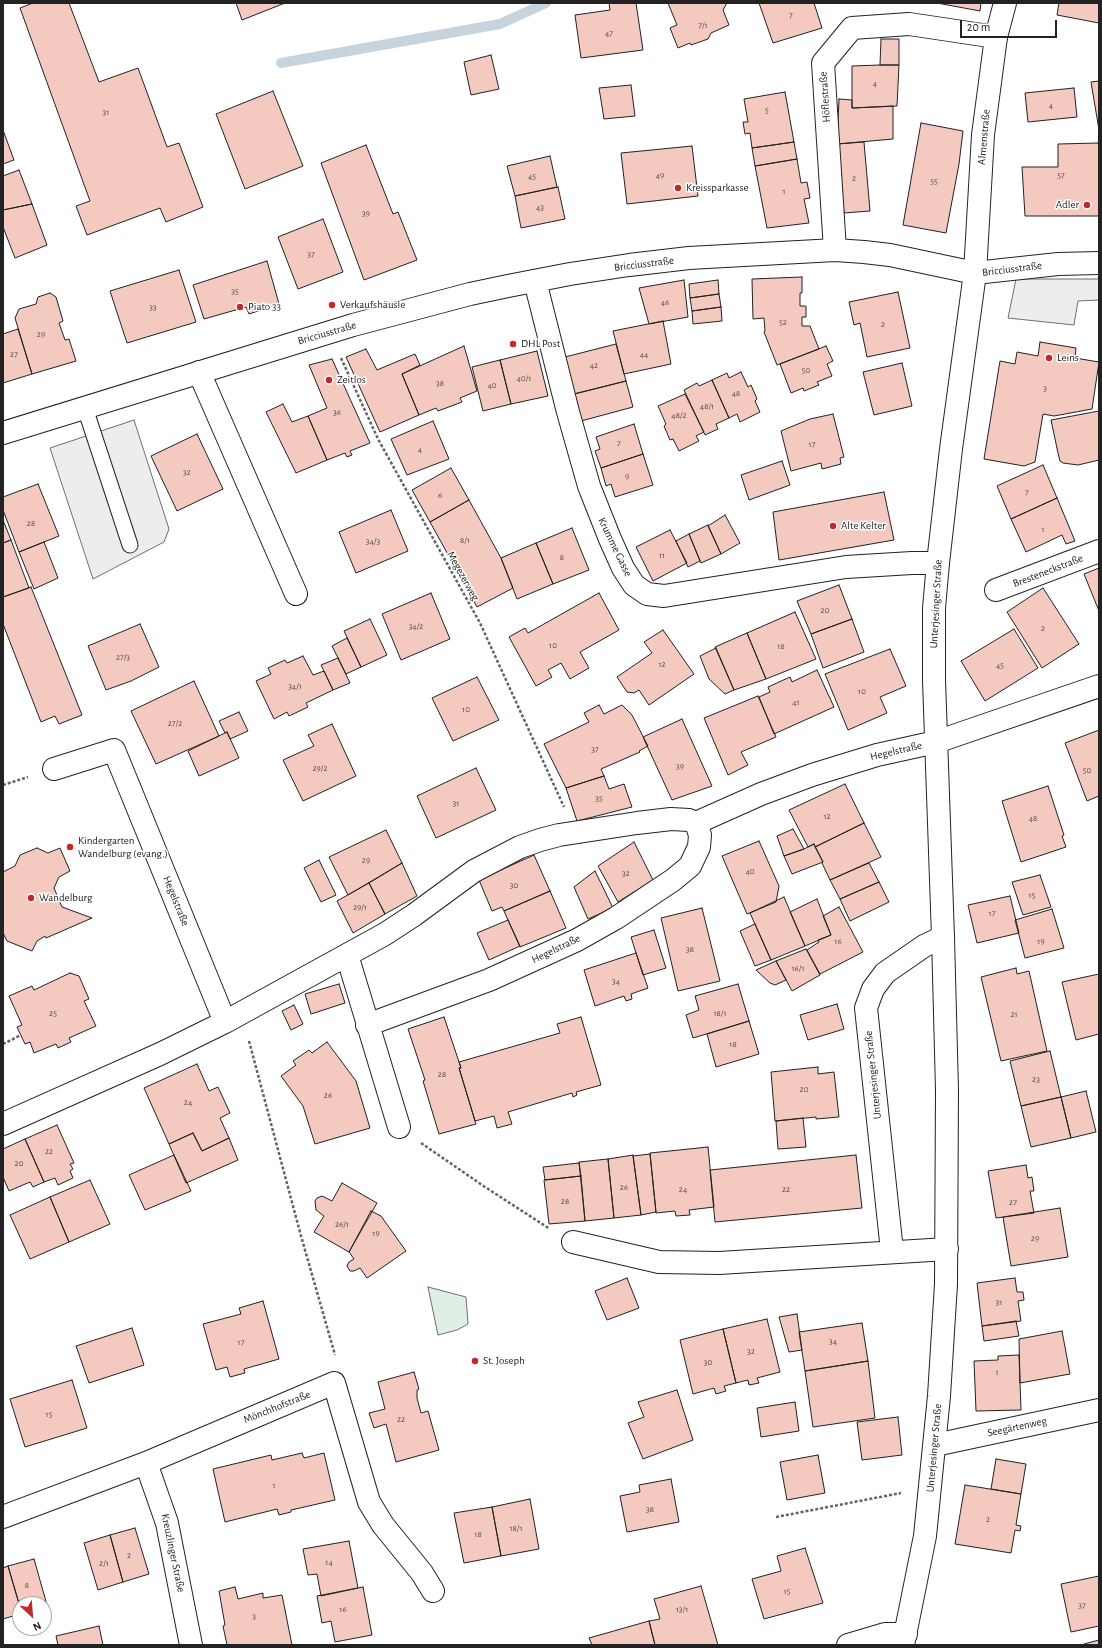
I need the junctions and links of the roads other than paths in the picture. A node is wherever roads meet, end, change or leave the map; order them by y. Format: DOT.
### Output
graph roads {
  1 [pos="1005,3"];
  2 [pos="996,37"];
  3 [pos="835,250"];
  4 [pos="1099,264"];
  5 [pos="975,273"];
  6 [pos="535,281"];
  7 [pos="199,372"];
  8 [pos="85,408"];
  9 [pos="3,433"];
  10 [pos="130,545"];
  11 [pos="1099,551"];
  12 [pos="938,563"];
  13 [pos="996,590"];
  14 [pos="296,594"];
  15 [pos="1099,686"];
  16 [pos="936,742"];
  17 [pos="54,769"];
  18 [pos="696,823"];
  19 [pos="943,937"];
  20 [pos="347,955"];
  21 [pos="233,1017"];
  22 [pos="367,1025"];
  23 [pos="3,1124"];
  24 [pos="399,1127"];
  25 [pos="573,1242"];
  26 [pos="947,1249"];
  27 [pos="892,1251"];
  28 [pos="1099,1410"];
  29 [pos="935,1445"];
  30 [pos="146,1463"];
  31 [pos="3,1517"];
  32 [pos="433,1591"];
  33 [pos="905,1640"];
  34 [pos="191,1645"];
  35 [pos="848,1645"];
  1 -- 2 [label="street, Almenstraße"];
  2 -- 3 [label="street, Höflestraße"];
  2 -- 5 [label="street, Almenstraße"];
  3 -- 5 [label="street, Bricciusstraße"];
  3 -- 6 [label="street, Bricciusstraße"];
  4 -- 5 [label="street, Bricciusstraße"];
  5 -- 12 [label="street, Unterjesinger Straße"];
  6 -- 7 [label="street, Bricciusstraße"];
  6 -- 12 [label="street, Krumme Gasse"];
  7 -- 8 [label="street, Bricciusstraße"];
  7 -- 14 [label="street"];
  8 -- 9 [label="street, Bricciusstraße"];
  8 -- 10 [label="lane"];
  11 -- 13 [label="street, Bresteneckstraße"];
  12 -- 16 [label="street, Unterjesinger Straße"];
  15 -- 16 [label="street, Hegelstraße"];
  16 -- 18 [label="street, Hegelstraße"];
  16 -- 19 [label="street, Unterjesinger Straße"];
  17 -- 21 [label="street, Hegelstraße"];
  18 -- 20 [label="street"];
  18 -- 22 [label="street, Hegelstraße"];
  19 -- 26 [label="street, Unterjesinger Straße"];
  19 -- 27 [label="street, Unterjesinger Straße"];
  20 -- 21 [label="street"];
  20 -- 22 [label="street"];
  21 -- 23 [label="street"];
  22 -- 24 [label="street"];
  25 -- 27 [label="street"];
  26 -- 27 [label="street"];
  26 -- 29 [label="street, Unterjesinger Straße"];
  28 -- 29 [label="street, Seegärtenweg"];
  29 -- 33 [label="street, Unterjesinger Straße"];
  30 -- 31 [label="street, Mönchhofstraße"];
  30 -- 32 [label="street, Mönchhofstraße"];
  30 -- 34 [label="street, Kreuzlinger Straße"];
  33 -- 35 [label="street"];
}
